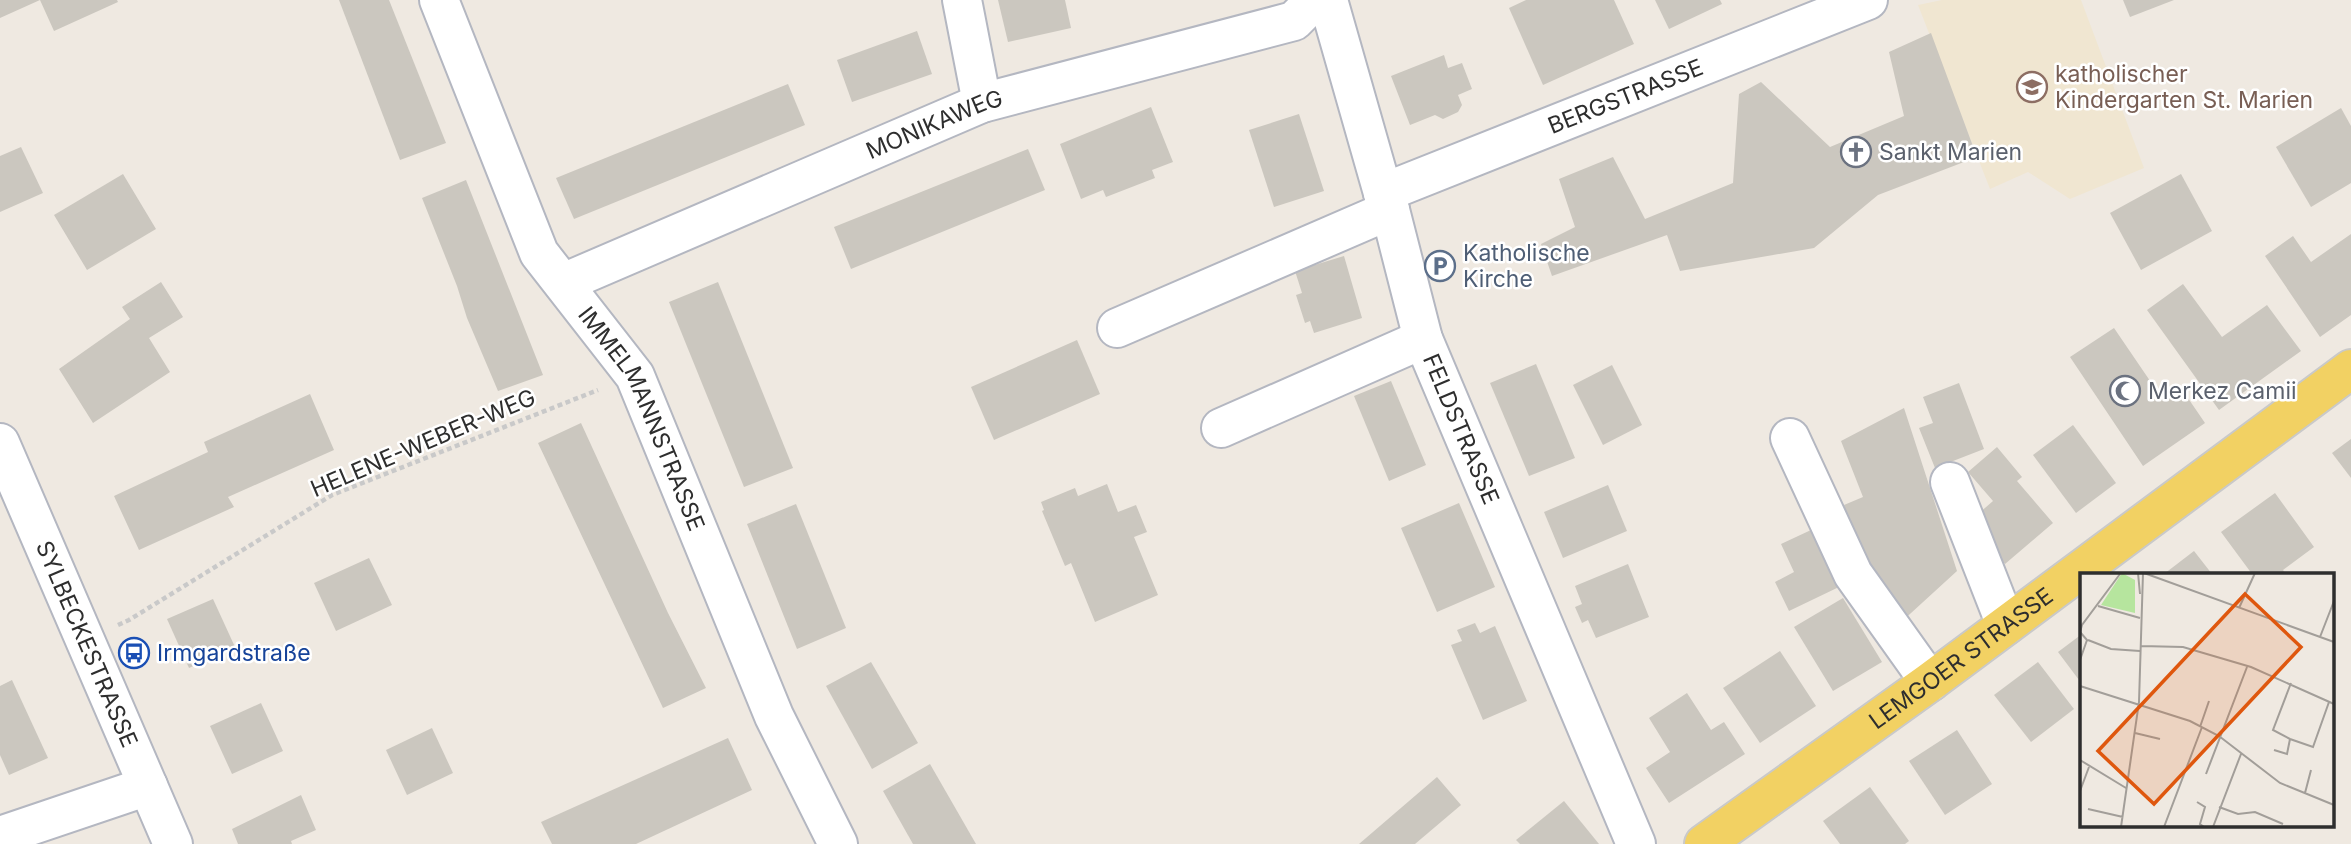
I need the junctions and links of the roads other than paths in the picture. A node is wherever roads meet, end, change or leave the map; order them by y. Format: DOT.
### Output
graph roads {
  1 [pos="439,0"];
  2 [pos="962,0"];
  3 [pos="1314,0"];
  4 [pos="1328,0"];
  5 [pos="1868,0"];
  6 [pos="982,103"];
  7 [pos="1387,201"];
  8 [pos="563,282"];
  9 [pos="1117,328"];
  10 [pos="1423,339"];
  11 [pos="2351,369"];
  12 [pos="1221,428"];
  13 [pos="1790,438"];
  14 [pos="0,443"];
  15 [pos="1950,482"];
  16 [pos="2006,625"];
  17 [pos="1930,682"];
  18 [pos="148,786"];
  19 [pos="0,836"];
  20 [pos="173,844"];
  21 [pos="838,844"];
  22 [pos="1636,844"];
  23 [pos="1704,844"];
  1 -- 8 [label="street, IMMELMANNSTRASSE"];
  2 -- 6 [label="street"];
  3 -- 6 [label="street, MONIKAWEG"];
  4 -- 7 [label="street, FELDSTRASSE"];
  5 -- 7 [label="street, BERGSTRASSE"];
  6 -- 8 [label="street, MONIKAWEG"];
  7 -- 9 [label="street, BERGSTRASSE"];
  7 -- 10 [label="street, FELDSTRASSE"];
  8 -- 21 [label="street, IMMELMANNSTRASSE"];
  10 -- 12 [label="street"];
  10 -- 22 [label="street, FELDSTRASSE"];
  11 -- 16 [label="main road, LEMGOER STRASSE"];
  13 -- 17 [label="street"];
  14 -- 18 [label="street, SYLBECKESTRASSE"];
  15 -- 16 [label="street"];
  16 -- 17 [label="main road, LEMGOER STRASSE"];
  17 -- 23 [label="main road, LEMGOER STRASSE"];
  18 -- 19 [label="street"];
  18 -- 20 [label="street, SYLBECKESTRASSE"];
}
